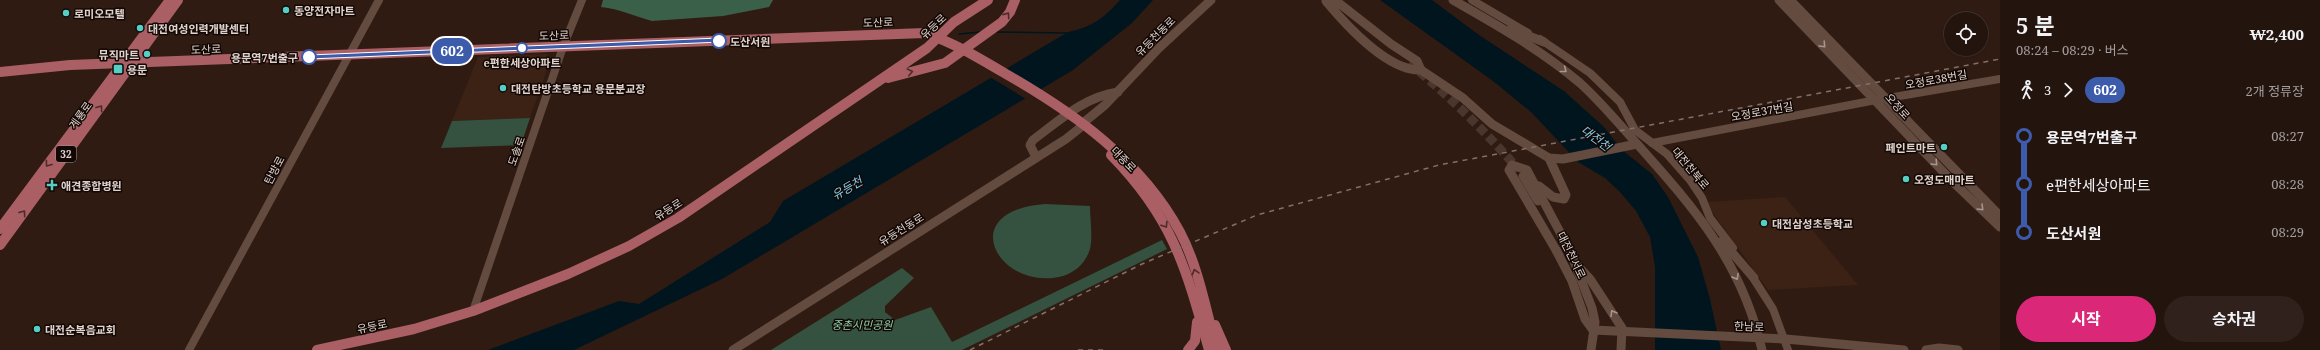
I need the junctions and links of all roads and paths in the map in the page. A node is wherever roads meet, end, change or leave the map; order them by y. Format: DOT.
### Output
graph roads {
  1 [pos="170,0"];
  2 [pos="178,0"];
  3 [pos="379,0"];
  4 [pos="582,0"];
  5 [pos="988,0"];
  6 [pos="1015,0"];
  7 [pos="1211,0"];
  8 [pos="1327,0"];
  9 [pos="1453,0"];
  10 [pos="1472,0"];
  11 [pos="1779,0"];
  12 [pos="1790,0"];
  13 [pos="1484,18"];
  14 [pos="954,22"];
  15 [pos="945,37"];
  16 [pos="1544,42"];
  17 [pos="563,47"];
  18 [pos="930,48"];
  19 [pos="952,48"];
  20 [pos="348,55"];
  21 [pos="121,64"];
  22 [pos="132,64"];
  23 [pos="1406,64"];
  24 [pos="0,68"];
  25 [pos="26,69"];
  26 [pos="1421,70"];
  27 [pos="0,72"];
  28 [pos="2000,79"];
  29 [pos="873,84"];
  30 [pos="1118,92"];
  31 [pos="1886,99"];
  32 [pos="1876,100"];
  33 [pos="1077,122"];
  34 [pos="1652,143"];
  35 [pos="1637,144"];
  36 [pos="1036,157"];
  37 [pos="1549,158"];
  38 [pos="1661,171"];
  39 [pos="1535,183"];
  40 [pos="2000,216"];
  41 [pos="2000,227"];
  42 [pos="0,229"];
  43 [pos="0,245"];
  44 [pos="1558,255"];
  45 [pos="1573,260"];
  46 [pos="1754,278"];
  47 [pos="473,311"];
  48 [pos="1203,312"];
  49 [pos="1593,330"];
  50 [pos="1783,339"];
  51 [pos="189,350"];
  52 [pos="317,350"];
  53 [pos="733,350"];
  54 [pos="1188,350"];
  55 [pos="1209,350"];
  56 [pos="1217,350"];
  57 [pos="1226,350"];
  58 [pos="1591,350"];
  59 [pos="1621,350"];
  60 [pos="1762,350"];
  61 [pos="1788,350"];
  62 [pos="1904,350"];
  63 [pos="1926,350"];
  64 [pos="1958,350"];
  1 -- 21 [label="main road, 계룡로 / 32"];
  2 -- 22 [label="main road, 계룡로 / 32"];
  3 -- 20 [label="street, 탄방로"];
  4 -- 17 [label="street, 도솔로"];
  5 -- 14 [label="main road, 유등로"];
  29 -- 6 [label="main road, one-way"];
  7 -- 30 [label="main road, 유등천동로"];
  8 -- 23 [label="main road"];
  8 -- 26 [label="main road"];
  8 -- 26 [label="main road"];
  9 -- 13 [label="main road"];
  10 -- 16 [label="street, 대전천북로"];
  11 -- 32 [label="main road, 오정로, one-way"];
  12 -- 31 [label="main road, 오정로"];
  13 -- 16 [label="main road"];
  13 -- 35 [label="main road, one-way"];
  14 -- 15 [label="main road, 유등로"];
  14 -- 15 [label="main road"];
  15 -- 17 [label="main road, 도산로"];
  15 -- 18 [label="main road, 유등로"];
  15 -- 19 [label="main road, 대종로"];
  15 -- 33 [label="main road, 대종로"];
  16 -- 34 [label="street, 대전천북로"];
  17 -- 20 [label="main road, 도산로"];
  17 -- 47 [label="street, 도솔로"];
  18 -- 19 [label="main road"];
  18 -- 29 [label="main road, 유등로"];
  19 -- 33 [label="main road, 대종로"];
  20 -- 22 [label="main road, 도산로"];
  20 -- 51 [label="street, 탄방로"];
  21 -- 22 [label="main road, 도산로"];
  21 -- 25 [label="main road, 도산로"];
  21 -- 42 [label="main road, 계룡로 / 32, one-way"];
  43 -- 22 [label="main road, 계룡로 / 32, one-way"];
  24 -- 25 [label="main road, 도산로"];
  25 -- 27 [label="main road, 도산로"];
  26 -- 37 [label="main road"];
  28 -- 31 [label="street, 오정로38번길"];
  29 -- 47 [label="main road, 유등로"];
  30 -- 33 [label="main road, 유등천동로"];
  30 -- 36 [label="main road"];
  31 -- 32 [label="street, 오정로38번길"];
  31 -- 40 [label="main road, 오정로"];
  32 -- 34 [label="street, 오정로37번길"];
  32 -- 41 [label="main road, 오정로, one-way"];
  33 -- 36 [label="main road, 유등천동로"];
  33 -- 48 [label="main road, 대종로"];
  34 -- 46 [label="street, 대전천북로"];
  35 -- 37 [label="main road"];
  35 -- 38 [label="main road"];
  36 -- 53 [label="main road, 유등천동로"];
  37 -- 39 [label="main road"];
  38 -- 46 [label="main road"];
  38 -- 60 [label="main road, one-way"];
  39 -- 44 [label="main road"];
  39 -- 45 [label="main road"];
  44 -- 45 [label="main road, 대전천서로"];
  44 -- 49 [label="main road, 대전천서로"];
  45 -- 49 [label="main road"];
  59 -- 45 [label="main road, one-way"];
  46 -- 50 [label="street, 대전천북로"];
  47 -- 52 [label="main road, 유등로"];
  48 -- 54 [label="main road"];
  48 -- 55 [label="main road, 대종로"];
  48 -- 56 [label="main road, 대종로"];
  48 -- 57 [label="main road"];
  49 -- 50 [label="main road, 한남로"];
  49 -- 58 [label="main road"];
  50 -- 61 [label="street, 대전천북로"];
  50 -- 62 [label="main road, 한남로"];
  63 -- 64 [label="main road"];
}
